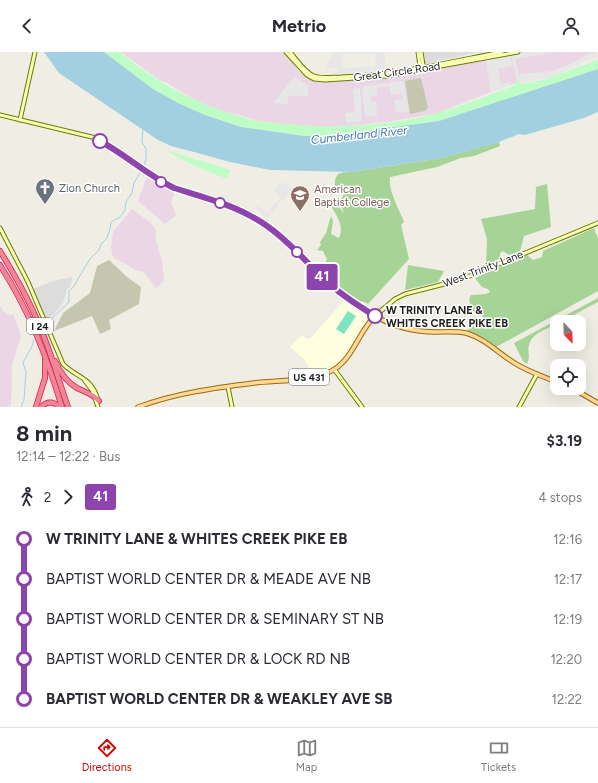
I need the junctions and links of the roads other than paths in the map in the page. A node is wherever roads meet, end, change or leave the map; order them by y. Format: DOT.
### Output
graph roads {
  1 [pos="35,52"];
  2 [pos="286,52"];
  3 [pos="290,52"];
  4 [pos="420,52"];
  5 [pos="502,52"];
  6 [pos="518,52"];
  7 [pos="495,53"];
  8 [pos="507,54"];
  9 [pos="421,68"];
  10 [pos="0,115"];
  11 [pos="20,120"];
  12 [pos="598,223"];
  13 [pos="0,228"];
  14 [pos="0,251"];
  15 [pos="0,266"];
  16 [pos="375,316"];
  17 [pos="41,344"];
  18 [pos="48,347"];
  19 [pos="334,369"];
  20 [pos="537,374"];
  21 [pos="80,377"];
  22 [pos="550,379"];
  23 [pos="90,386"];
  24 [pos="228,387"];
  25 [pos="84,391"];
  26 [pos="583,395"];
  27 [pos="94,396"];
  28 [pos="99,401"];
  29 [pos="598,404"];
  30 [pos="36,407"];
  31 [pos="41,407"];
  32 [pos="60,407"];
  33 [pos="68,407"];
  34 [pos="99,407"];
  35 [pos="138,407"];
  36 [pos="232,407"];
  37 [pos="362,407"];
  38 [pos="519,407"];
  1 -- 11 [label="street"];
  2 -- 9 [label="street, Great Circle Road"];
  3 -- 9 [label="street, Great Circle Road"];
  4 -- 9 [label="street"];
  5 -- 7 [label="street, Great Circle Road"];
  6 -- 8 [label="street, Great Circle Road"];
  7 -- 8 [label="street"];
  7 -- 9 [label="street, Great Circle Road"];
  8 -- 9 [label="street, Great Circle Road"];
  10 -- 11 [label="street"];
  11 -- 16 [label="street"];
  12 -- 16 [label="street, West Trinity Lane"];
  13 -- 21 [label="street"];
  14 -- 18 [label="highway, I 24"];
  15 -- 17 [label="highway, I 24"];
  16 -- 19 [label="main road, West Trinity Lane / US 431"];
  16 -- 20 [label="main road"];
  17 -- 30 [label="highway"];
  17 -- 32 [label="highway, I 24"];
  18 -- 25 [label="highway"];
  18 -- 33 [label="highway, I 24"];
  19 -- 24 [label="main road, West Trinity Lane / US 431"];
  19 -- 37 [label="street"];
  20 -- 22 [label="main road"];
  20 -- 38 [label="street"];
  21 -- 23 [label="street"];
  21 -- 28 [label="street"];
  23 -- 25 [label="highway"];
  23 -- 27 [label="street"];
  24 -- 35 [label="main road, West Trinity Lane / US 431"];
  24 -- 36 [label="street"];
  25 -- 27 [label="highway"];
  26 -- 29 [label="main road"];
  27 -- 28 [label="highway"];
  27 -- 34 [label="street"];
  28 -- 34 [label="main road"];
  31 -- 32 [label="highway"];
}
